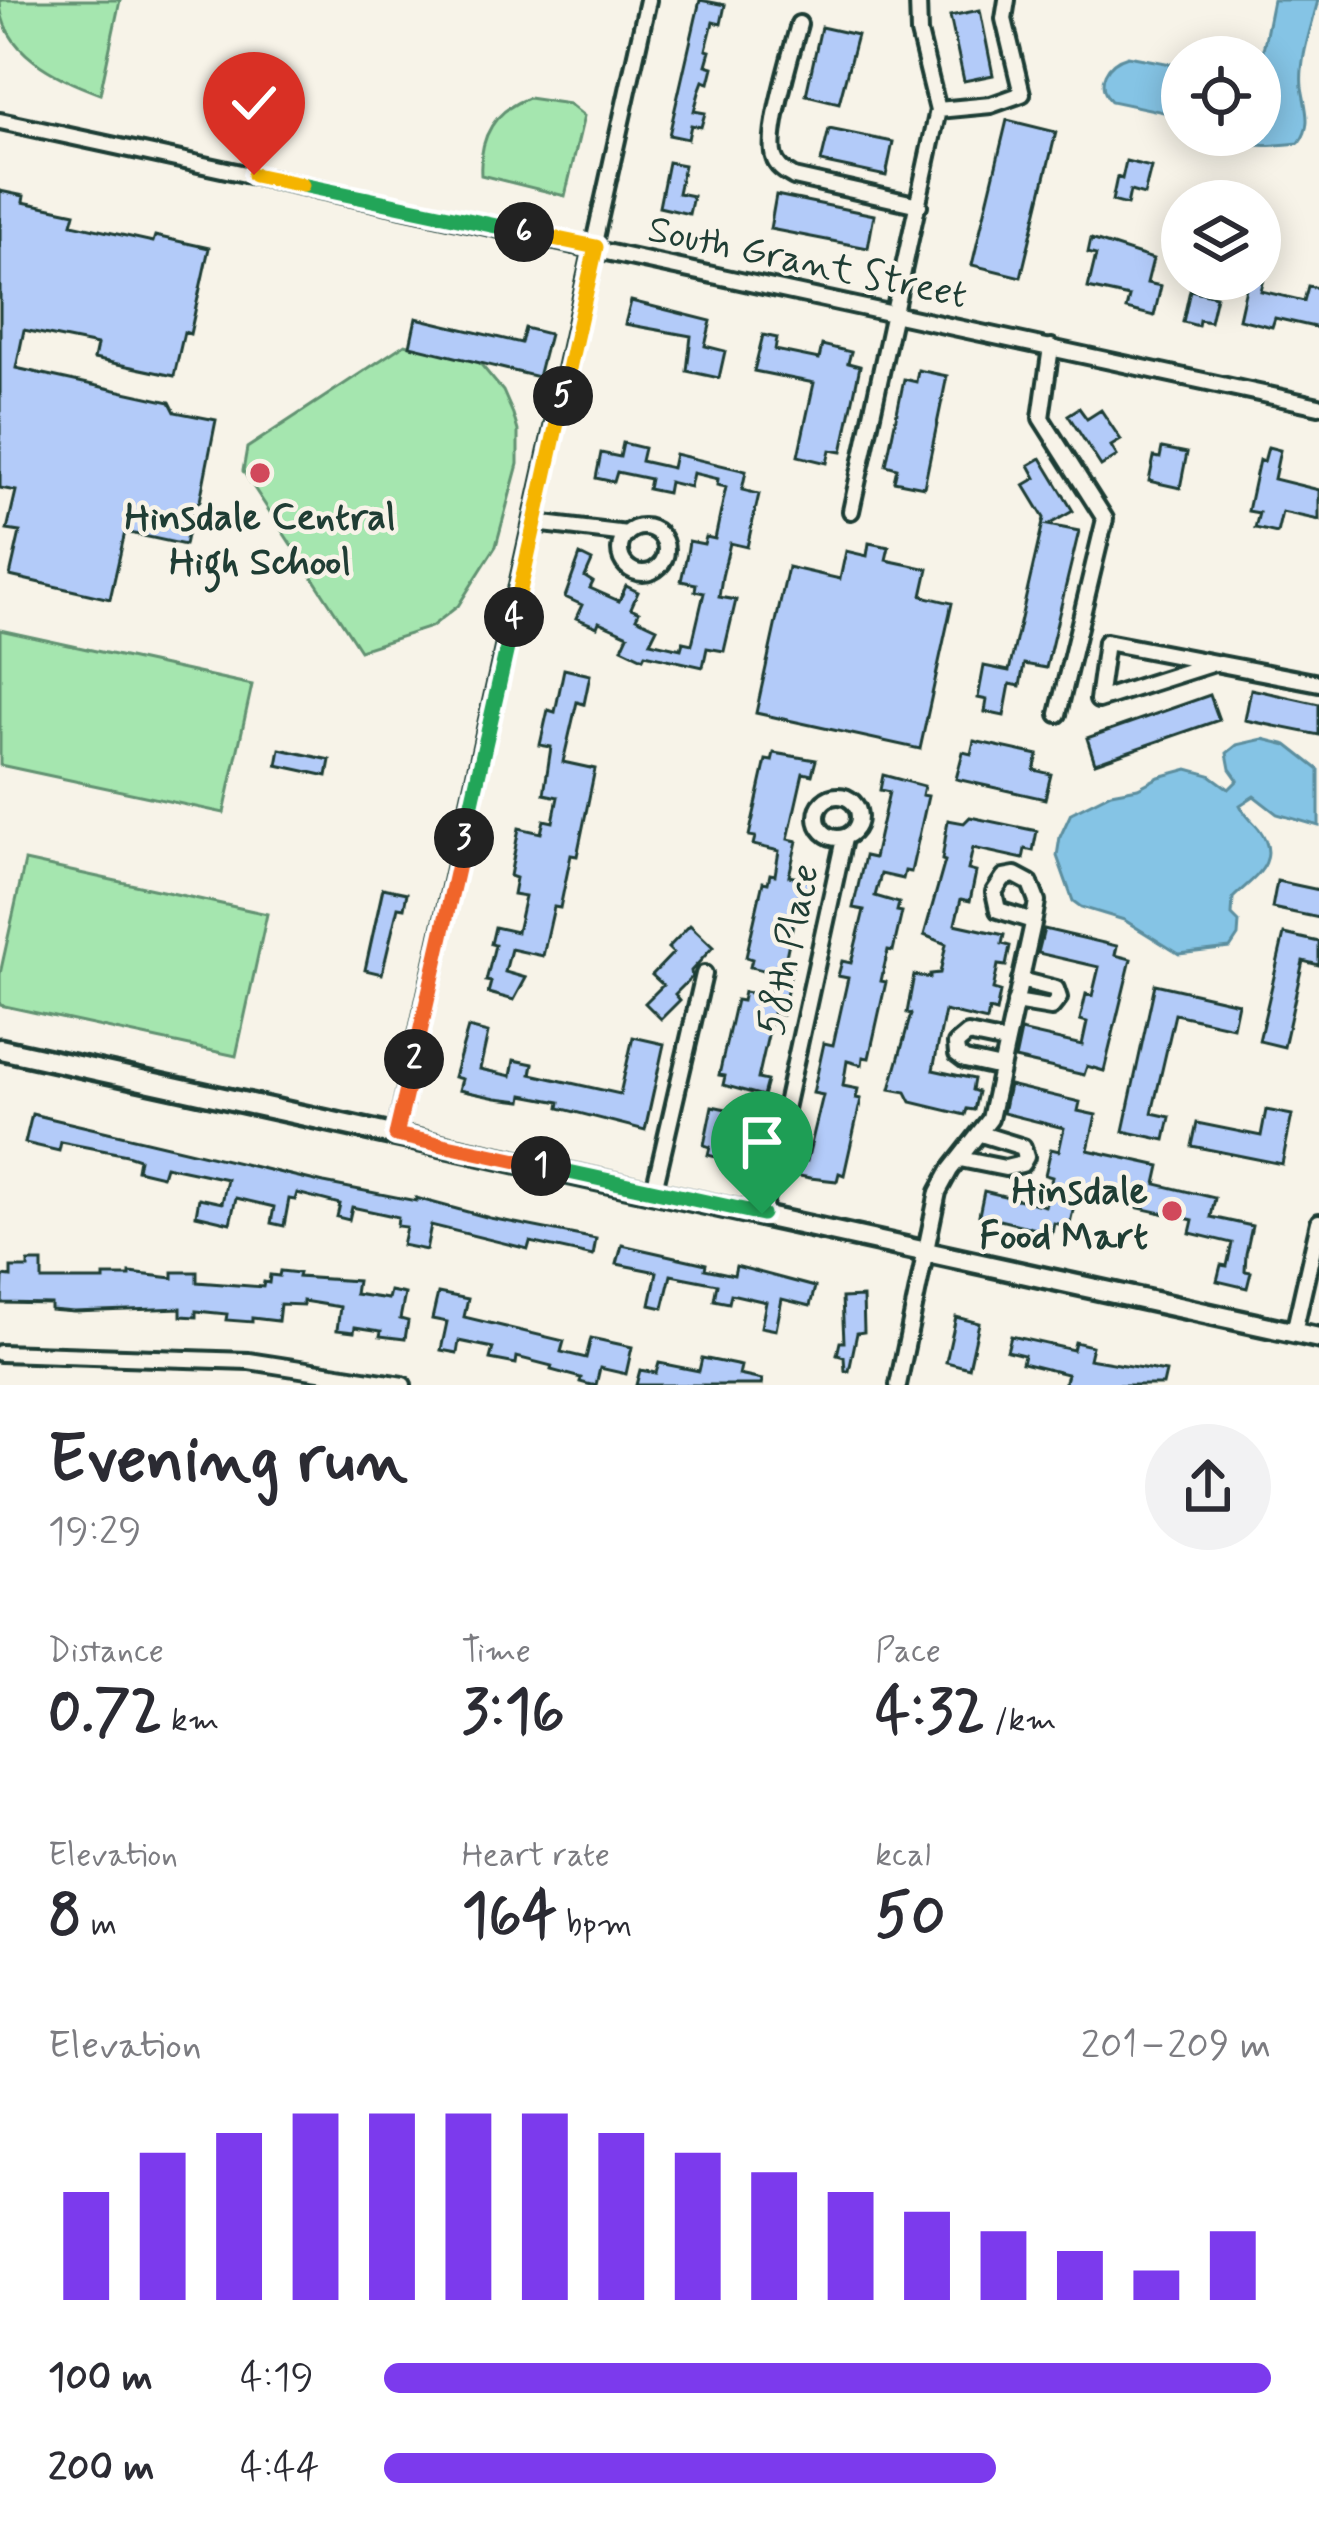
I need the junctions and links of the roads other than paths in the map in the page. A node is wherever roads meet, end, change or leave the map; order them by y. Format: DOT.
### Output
graph roads {
  1 [pos="649,0"];
  2 [pos="918,0"];
  3 [pos="1007,0"];
  4 [pos="799,23"];
  5 [pos="938,110"];
  6 [pos="0,122"];
  7 [pos="919,205"];
  8 [pos="596,247"];
  9 [pos="896,312"];
  10 [pos="1051,347"];
  11 [pos="1319,406"];
  12 [pos="851,512"];
  13 [pos="535,523"];
  14 [pos="627,534"];
  15 [pos="1214,663"];
  16 [pos="1319,683"];
  17 [pos="1058,715"];
  18 [pos="844,839"];
  19 [pos="1033,921"];
  20 [pos="704,974"];
  21 [pos="1020,980"];
  22 [pos="1015,1002"];
  23 [pos="1006,1042"];
  24 [pos="0,1049"];
  25 [pos="1001,1068"];
  26 [pos="981,1134"];
  27 [pos="396,1135"];
  28 [pos="960,1159"];
  29 [pos="654,1190"];
  30 [pos="762,1214"];
  31 [pos="1319,1222"];
  32 [pos="927,1250"];
  33 [pos="1294,1332"];
  34 [pos="1319,1338"];
  35 [pos="0,1353"];
  36 [pos="403,1385"];
  37 [pos="898,1385"];
  1 -- 8 [label="street"];
  2 -- 5 [label="street"];
  3 -- 5 [label="street"];
  4 -- 7 [label="street"];
  5 -- 7 [label="street"];
  6 -- 8 [label="street, South Grant Street"];
  7 -- 9 [label="street"];
  8 -- 9 [label="street, South Grant Street"];
  8 -- 13 [label="street"];
  9 -- 10 [label="street, South Grant Street"];
  9 -- 12 [label="street"];
  10 -- 11 [label="street, South Grant Street"];
  10 -- 17 [label="street"];
  13 -- 14 [label="street"];
  13 -- 27 [label="street"];
  15 -- 15 [label="street"];
  15 -- 16 [label="street"];
  18 -- 30 [label="street, 58th Place"];
  19 -- 21 [label="street"];
  20 -- 29 [label="street"];
  21 -- 22 [label="street"];
  21 -- 22 [label="street"];
  22 -- 23 [label="street"];
  23 -- 25 [label="street"];
  23 -- 25 [label="street"];
  24 -- 27 [label="street"];
  25 -- 26 [label="street"];
  26 -- 28 [label="street"];
  26 -- 28 [label="street"];
  27 -- 29 [label="street"];
  28 -- 32 [label="street"];
  29 -- 30 [label="street"];
  30 -- 32 [label="street"];
  31 -- 33 [label="street"];
  32 -- 33 [label="street"];
  32 -- 37 [label="street"];
  33 -- 34 [label="street"];
  35 -- 36 [label="street"];
}
